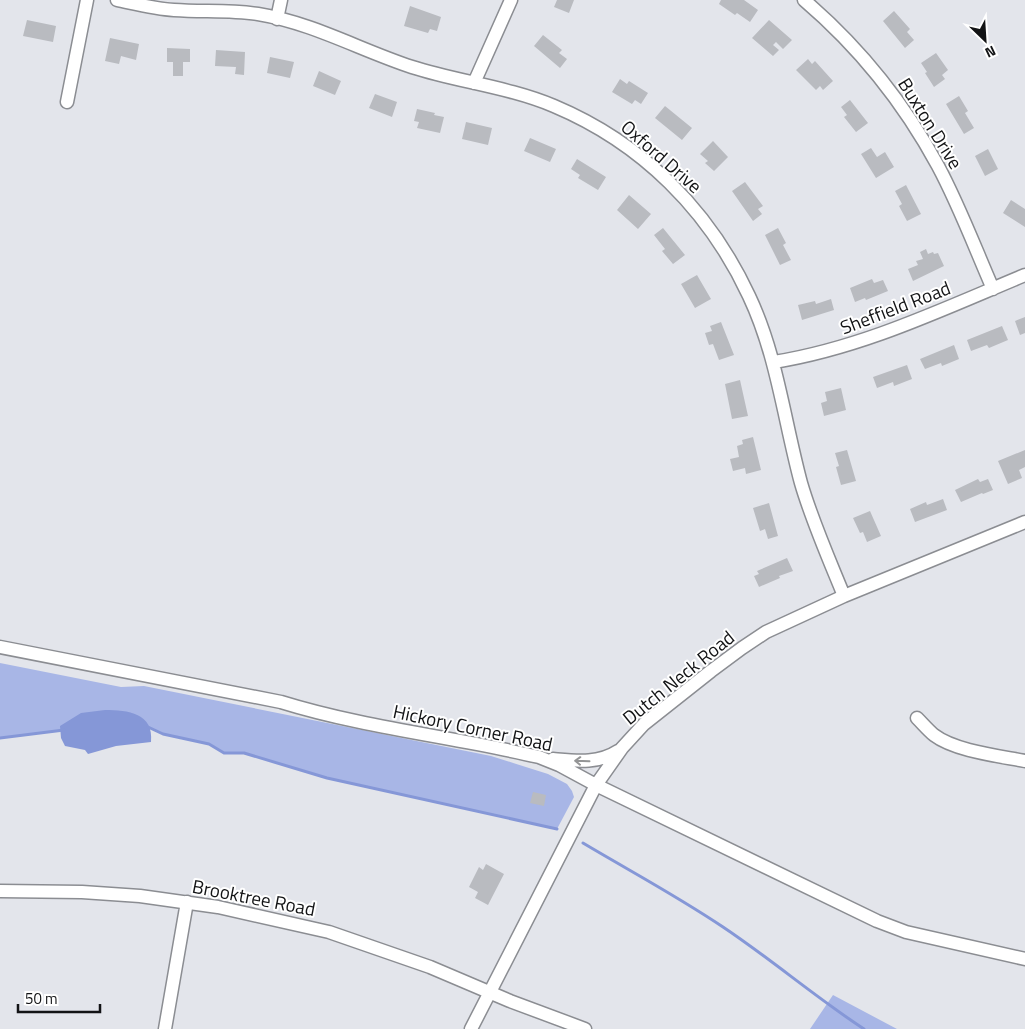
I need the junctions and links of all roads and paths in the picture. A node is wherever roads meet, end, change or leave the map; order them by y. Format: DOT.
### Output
graph roads {
  1 [pos="87,0"];
  2 [pos="117,0"];
  3 [pos="280,0"];
  4 [pos="511,0"];
  5 [pos="804,0"];
  6 [pos="277,19"];
  7 [pos="474,83"];
  8 [pos="67,102"];
  9 [pos="1025,275"];
  10 [pos="993,288"];
  11 [pos="774,362"];
  12 [pos="1025,522"];
  13 [pos="844,596"];
  14 [pos="0,647"];
  15 [pos="917,718"];
  16 [pos="622,748"];
  17 [pos="539,757"];
  18 [pos="1025,760"];
  19 [pos="596,785"];
  20 [pos="0,891"];
  21 [pos="187,902"];
  22 [pos="1025,959"];
  23 [pos="490,993"];
  24 [pos="165,1029"];
  25 [pos="471,1029"];
  26 [pos="584,1029"];
  1 -- 8 [label="street"];
  2 -- 6 [label="street, Oxford Drive"];
  3 -- 6 [label="street"];
  4 -- 7 [label="street"];
  5 -- 10 [label="street, Buxton Drive"];
  6 -- 7 [label="street, Oxford Drive"];
  7 -- 11 [label="street, Oxford Drive"];
  9 -- 10 [label="street, Sheffield Road"];
  10 -- 11 [label="street, Sheffield Road"];
  11 -- 13 [label="street, Oxford Drive"];
  12 -- 13 [label="street, Dutch Neck Road"];
  13 -- 16 [label="street, Dutch Neck Road"];
  14 -- 17 [label="street, Hickory Corner Road"];
  15 -- 18 [label="street"];
  16 -- 17 [label="street, one-way"];
  16 -- 19 [label="street, Dutch Neck Road"];
  17 -- 19 [label="street, Hickory Corner Road"];
  19 -- 22 [label="street, Hickory Corner Road"];
  19 -- 23 [label="street, Dutch Neck Road"];
  20 -- 21 [label="street, Brooktree Road"];
  21 -- 23 [label="street, Brooktree Road"];
  21 -- 24 [label="street"];
  23 -- 25 [label="street, Dutch Neck Road"];
  23 -- 26 [label="street, Brooktree Road"];
}
